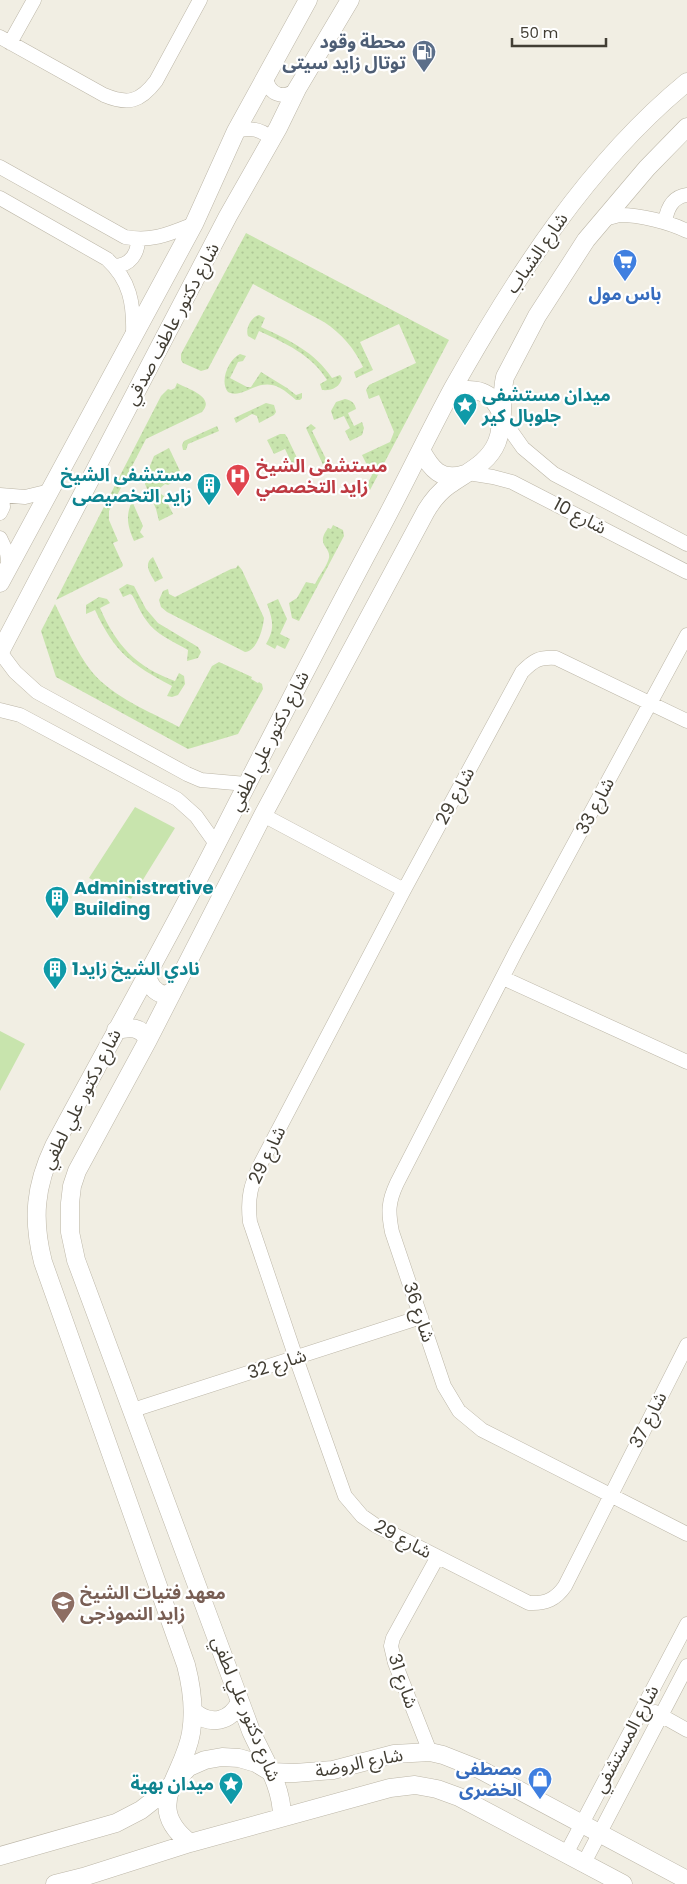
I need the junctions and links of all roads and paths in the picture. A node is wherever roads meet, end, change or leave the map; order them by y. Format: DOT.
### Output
graph roads {
  1 [pos="34,0"];
  2 [pos="200,0"];
  3 [pos="308,0"];
  4 [pos="350,0"];
  5 [pos="5,40"];
  6 [pos="266,78"];
  7 [pos="687,82"];
  8 [pos="297,89"];
  9 [pos="687,127"];
  10 [pos="236,131"];
  11 [pos="272,139"];
  12 [pos="0,167"];
  13 [pos="687,195"];
  14 [pos="0,198"];
  15 [pos="604,219"];
  16 [pos="665,222"];
  17 [pos="194,224"];
  18 [pos="687,231"];
  19 [pos="138,239"];
  20 [pos="115,266"];
  21 [pos="133,334"];
  22 [pos="453,390"];
  23 [pos="501,413"];
  24 [pos="421,450"];
  25 [pos="468,473"];
  26 [pos="50,490"];
  27 [pos="1,496"];
  28 [pos="0,513"];
  29 [pos="0,538"];
  30 [pos="687,544"];
  31 [pos="9,567"];
  32 [pos="687,572"];
  33 [pos="0,583"];
  34 [pos="687,635"];
  35 [pos="0,652"];
  36 [pos="651,703"];
  37 [pos="0,710"];
  38 [pos="687,721"];
  39 [pos="246,784"];
  40 [pos="263,814"];
  41 [pos="216,844"];
  42 [pos="404,890"];
  43 [pos="146,974"];
  44 [pos="503,978"];
  45 [pos="172,992"];
  46 [pos="116,1030"];
  47 [pos="148,1040"];
  48 [pos="687,1062"];
  49 [pos="421,1317"];
  50 [pos="687,1344"];
  51 [pos="296,1358"];
  52 [pos="133,1410"];
  53 [pos="610,1495"];
  54 [pos="687,1534"];
  55 [pos="438,1558"];
  56 [pos="687,1624"];
  57 [pos="687,1666"];
  58 [pos="240,1702"];
  59 [pos="643,1706"];
  60 [pos="194,1712"];
  61 [pos="661,1716"];
  62 [pos="687,1730"];
  63 [pos="430,1752"];
  64 [pos="271,1772"];
  65 [pos="176,1778"];
  66 [pos="282,1817"];
  67 [pos="582,1823"];
  68 [pos="599,1833"];
  69 [pos="190,1843"];
  70 [pos="566,1854"];
  71 [pos="0,1856"];
  72 [pos="584,1863"];
  73 [pos="115,1876"];
  74 [pos="84,1880"];
  75 [pos="687,1880"];
  76 [pos="55,1884"];
  77 [pos="623,1884"];
  1 -- 5 [label="street"];
  2 -- 5 [label="street"];
  3 -- 6 [label="street, شارع دكتور عاطف صدقي"];
  4 -- 8 [label="street, شارع دكتور عاطف صدقي"];
  6 -- 8 [label="street"];
  6 -- 10 [label="street, شارع دكتور عاطف صدقي"];
  7 -- 22 [label="street, شارع الشباب"];
  8 -- 11 [label="street, شارع دكتور عاطف صدقي"];
  9 -- 15 [label="street, شارع الشباب"];
  10 -- 11 [label="street"];
  10 -- 17 [label="street, شارع دكتور عاطف صدقي"];
  11 -- 35 [label="street, شارع دكتور عاطف صدقي"];
  12 -- 19 [label="street"];
  13 -- 16 [label="street"];
  14 -- 20 [label="street"];
  15 -- 16 [label="street"];
  15 -- 23 [label="street, شارع الشباب"];
  16 -- 18 [label="street"];
  17 -- 19 [label="street"];
  17 -- 21 [label="street, شارع دكتور عاطف صدقي"];
  19 -- 20 [label="street"];
  20 -- 21 [label="street"];
  21 -- 26 [label="street, شارع دكتور عاطف صدقي"];
  22 -- 23 [label="street"];
  22 -- 24 [label="street, شارع الشباب"];
  23 -- 25 [label="street, شارع الشباب"];
  23 -- 30 [label="street, شارع 10"];
  24 -- 25 [label="street"];
  24 -- 39 [label="street, شارع دكتور علي لطفي"];
  25 -- 32 [label="street, شارع 10"];
  25 -- 40 [label="street, شارع دكتور علي لطفي"];
  26 -- 27 [label="street"];
  26 -- 31 [label="street, شارع دكتور عاطف صدقي"];
  27 -- 28 [label="street"];
  29 -- 31 [label="street"];
  31 -- 33 [label="street, شارع دكتور عاطف صدقي"];
  34 -- 36 [label="street, شارع 33"];
  35 -- 39 [label="street"];
  36 -- 38 [label="street"];
  36 -- 42 [label="street, شارع 29"];
  36 -- 44 [label="street, شارع 33"];
  37 -- 41 [label="street"];
  39 -- 41 [label="street, شارع دكتور علي لطفي"];
  40 -- 42 [label="street"];
  40 -- 45 [label="street, شارع دكتور علي لطفي"];
  41 -- 43 [label="street, شارع دكتور علي لطفي"];
  42 -- 51 [label="street, شارع 29"];
  43 -- 45 [label="street"];
  43 -- 46 [label="street, شارع دكتور علي لطفي"];
  44 -- 48 [label="street"];
  44 -- 49 [label="street, شارع 36"];
  45 -- 47 [label="street, شارع دكتور علي لطفي"];
  46 -- 47 [label="street"];
  46 -- 60 [label="street, شارع دكتور علي لطفي"];
  47 -- 52 [label="street, شارع دكتور علي لطفي"];
  49 -- 51 [label="street, شارع 32"];
  49 -- 53 [label="street, شارع 36"];
  50 -- 53 [label="street, شارع 37"];
  51 -- 52 [label="street, شارع 32"];
  51 -- 55 [label="street, شارع 29"];
  52 -- 58 [label="street, شارع دكتور علي لطفي"];
  53 -- 54 [label="street, شارع 36"];
  53 -- 55 [label="street, شارع 29"];
  55 -- 63 [label="street, شارع 31"];
  56 -- 59 [label="street, شارع المستشفي"];
  57 -- 61 [label="street, شارع المستشفي"];
  58 -- 60 [label="street"];
  58 -- 64 [label="street, شارع دكتور علي لطفي"];
  59 -- 61 [label="street"];
  59 -- 67 [label="street, شارع المستشفي"];
  60 -- 65 [label="street, شارع دكتور علي لطفي"];
  61 -- 62 [label="street"];
  61 -- 68 [label="street, شارع المستشفي"];
  63 -- 64 [label="street, شارع الروضة"];
  63 -- 67 [label="street, شارع الروضة"];
  64 -- 65 [label="street, شارع الروضة"];
  64 -- 66 [label="street, شارع دكتور علي لطفي"];
  65 -- 69 [label="street, شارع دكتور علي لطفي"];
  65 -- 71 [label="street, شارع الروضة"];
  66 -- 69 [label="street, شارع الروضة"];
  66 -- 70 [label="street, شارع الروضة"];
  67 -- 68 [label="street, شارع الروضة"];
  67 -- 70 [label="street, شارع المستشفي"];
  68 -- 72 [label="street, شارع المستشفي"];
  68 -- 75 [label="street, شارع الروضة"];
  69 -- 73 [label="street, شارع الروضة"];
  70 -- 72 [label="street, شارع الروضة"];
  72 -- 77 [label="street, شارع الروضة"];
  73 -- 74 [label="street, شارع الروضة"];
  74 -- 76 [label="street, شارع الروضة"];
}
